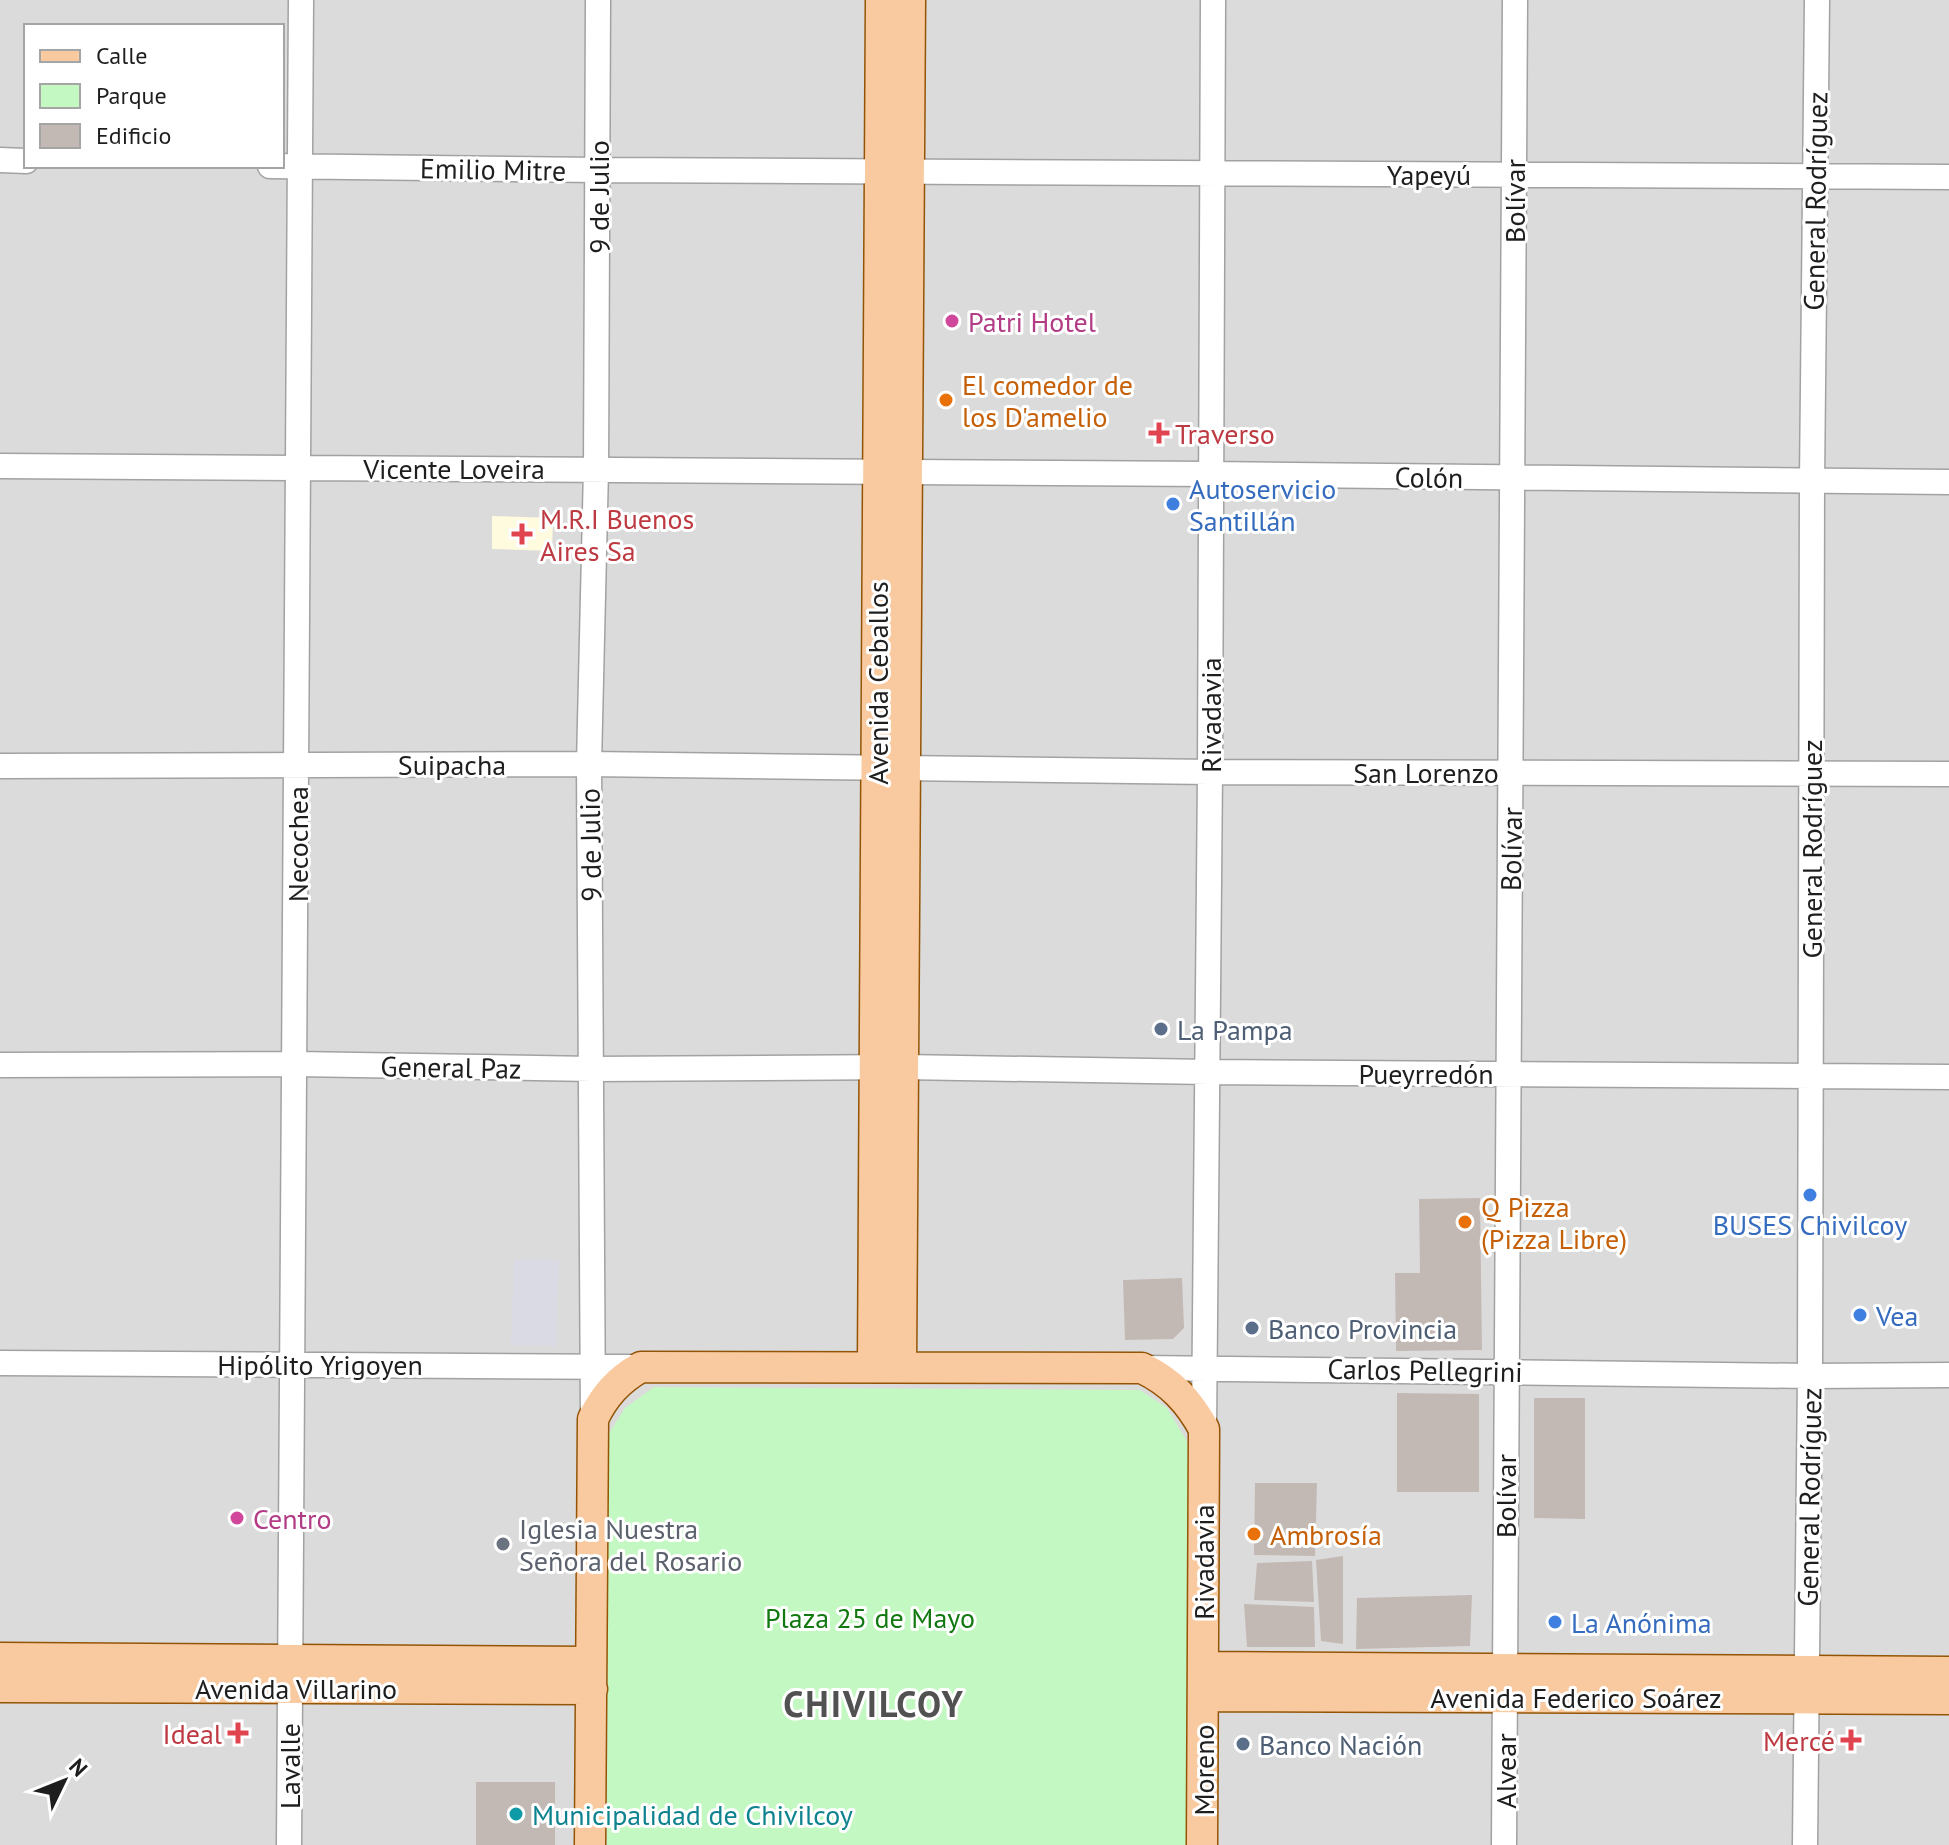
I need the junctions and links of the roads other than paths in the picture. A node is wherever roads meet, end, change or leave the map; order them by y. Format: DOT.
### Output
graph roads {
  1 [pos="301,0"];
  2 [pos="598,0"];
  3 [pos="881,0"];
  4 [pos="910,0"];
  5 [pos="1213,0"];
  6 [pos="1515,0"];
  7 [pos="1817,0"];
  8 [pos="0,160"];
  9 [pos="24,161"];
  10 [pos="284,166"];
  11 [pos="301,167"];
  12 [pos="598,170"];
  13 [pos="894,172"];
  14 [pos="1213,174"];
  15 [pos="1514,175"];
  16 [pos="1816,176"];
  17 [pos="1949,177"];
  18 [pos="0,466"];
  19 [pos="297,467"];
  20 [pos="596,469"];
  21 [pos="878,472"];
  22 [pos="908,473"];
  23 [pos="1211,474"];
  24 [pos="1511,478"];
  25 [pos="1812,482"];
  26 [pos="1949,482"];
  27 [pos="297,764"];
  28 [pos="589,764"];
  29 [pos="0,766"];
  30 [pos="890,766"];
  31 [pos="1512,771"];
  32 [pos="1210,772"];
  33 [pos="1949,774"];
  34 [pos="1812,775"];
  35 [pos="296,1064"];
  36 [pos="0,1065"];
  37 [pos="889,1067"];
  38 [pos="592,1069"];
  39 [pos="1208,1072"];
  40 [pos="1509,1073"];
  41 [pos="1809,1077"];
  42 [pos="1949,1077"];
  43 [pos="0,1363"];
  44 [pos="294,1364"];
  45 [pos="591,1366"];
  46 [pos="641,1367"];
  47 [pos="887,1367"];
  48 [pos="1142,1368"];
  49 [pos="1203,1368"];
  50 [pos="1505,1371"];
  51 [pos="1949,1375"];
  52 [pos="1810,1376"];
  53 [pos="593,1419"];
  54 [pos="1204,1429"];
  55 [pos="0,1658"];
  56 [pos="1949,1672"];
  57 [pos="289,1673"];
  58 [pos="591,1676"];
  59 [pos="1203,1682"];
  60 [pos="1505,1683"];
  61 [pos="1806,1685"];
  62 [pos="0,1687"];
  63 [pos="1949,1699"];
  64 [pos="289,1845"];
  65 [pos="590,1845"];
  66 [pos="1202,1845"];
  67 [pos="1504,1845"];
  68 [pos="1805,1845"];
  1 -- 11 [label="street, Necochea"];
  2 -- 12 [label="street, 9 de Julio"];
  3 -- 13 [label="main road, Avenida Ceballos"];
  4 -- 13 [label="main road, Avenida Ceballos"];
  5 -- 14 [label="street, Rivadavia"];
  6 -- 15 [label="street, Bolívar"];
  7 -- 16 [label="street, General Rodríguez"];
  8 -- 9 [label="street"];
  10 -- 11 [label="street, Emilio Mitre"];
  11 -- 12 [label="street, Emilio Mitre"];
  11 -- 19 [label="street, Necochea"];
  12 -- 13 [label="street, Emilio Mitre"];
  12 -- 20 [label="street, 9 de Julio"];
  13 -- 14 [label="street, Yapeyú"];
  13 -- 21 [label="main road, Avenida Ceballos"];
  13 -- 22 [label="main road, Avenida Ceballos"];
  14 -- 15 [label="street, Yapeyú"];
  14 -- 23 [label="street, Rivadavia"];
  15 -- 16 [label="street, Yapeyú"];
  15 -- 24 [label="street, Bolívar"];
  16 -- 17 [label="street, Yapeyú"];
  16 -- 25 [label="street, General Rodríguez"];
  18 -- 19 [label="street, Vicente Loveira"];
  19 -- 20 [label="street, Vicente Loveira"];
  19 -- 27 [label="street, Necochea"];
  20 -- 21 [label="street, Vicente Loveira"];
  20 -- 28 [label="street, 9 de Julio"];
  21 -- 22 [label="street, Vicente Loveira"];
  21 -- 30 [label="main road, Avenida Ceballos"];
  22 -- 23 [label="street, Colón"];
  22 -- 30 [label="main road, Avenida Ceballos"];
  23 -- 24 [label="street, Colón"];
  23 -- 32 [label="street, Rivadavia"];
  24 -- 25 [label="street, Colón"];
  24 -- 31 [label="street, Bolívar"];
  25 -- 26 [label="street, Colón"];
  25 -- 34 [label="street, General Rodríguez"];
  27 -- 28 [label="street, Suipacha"];
  27 -- 29 [label="street, Suipacha"];
  27 -- 35 [label="street, Necochea"];
  28 -- 30 [label="street, Suipacha"];
  28 -- 38 [label="street, 9 de Julio"];
  30 -- 32 [label="street, San Lorenzo"];
  30 -- 37 [label="main road, Avenida Ceballos"];
  31 -- 32 [label="street, San Lorenzo"];
  31 -- 34 [label="street, San Lorenzo"];
  31 -- 40 [label="street, Bolívar"];
  32 -- 39 [label="street, Rivadavia"];
  33 -- 34 [label="street, San Lorenzo"];
  34 -- 41 [label="street, General Rodríguez"];
  35 -- 36 [label="street, General Paz"];
  35 -- 38 [label="street, General Paz"];
  35 -- 44 [label="street, Necochea"];
  37 -- 38 [label="street, General Paz"];
  37 -- 39 [label="street, Pueyrredón"];
  37 -- 47 [label="main road, Avenida Ceballos"];
  38 -- 45 [label="street, 9 de Julio"];
  39 -- 40 [label="street, Pueyrredón"];
  39 -- 49 [label="street, Rivadavia"];
  40 -- 41 [label="street, Pueyrredón"];
  40 -- 50 [label="street, Bolívar"];
  41 -- 42 [label="street, Pueyrredón"];
  41 -- 52 [label="street, General Rodríguez"];
  43 -- 44 [label="street, Hipólito Yrigoyen"];
  44 -- 45 [label="street, Hipólito Yrigoyen"];
  44 -- 57 [label="street, Necochea"];
  45 -- 46 [label="street, Hipólito Yrigoyen"];
  45 -- 53 [label="street, 9 de Julio"];
  46 -- 47 [label="main road, Hipólito Yrigoyen"];
  46 -- 53 [label="main road"];
  47 -- 48 [label="main road, Carlos Pellegrini"];
  48 -- 49 [label="street, Carlos Pellegrini"];
  48 -- 54 [label="main road"];
  49 -- 50 [label="street, Carlos Pellegrini"];
  49 -- 54 [label="street, Rivadavia"];
  50 -- 52 [label="street, Carlos Pellegrini"];
  50 -- 60 [label="street, Bolívar"];
  51 -- 52 [label="street, Carlos Pellegrini"];
  52 -- 61 [label="street, General Rodríguez"];
  53 -- 58 [label="main road, 9 de Julio"];
  54 -- 59 [label="main road, Rivadavia"];
  55 -- 57 [label="main road, Avenida Villarino"];
  56 -- 61 [label="main road, Avenida Federico Soárez"];
  57 -- 58 [label="main road, Avenida Villarino"];
  57 -- 62 [label="main road, Avenida Villarino"];
  57 -- 64 [label="street, Lavalle"];
  58 -- 65 [label="main road, 9 de Julio"];
  59 -- 60 [label="main road, Avenida Federico Soárez"];
  59 -- 66 [label="main road, Moreno"];
  60 -- 61 [label="main road, Avenida Federico Soárez"];
  60 -- 67 [label="street, Alvear"];
  61 -- 63 [label="main road, Avenida Federico Soárez"];
  61 -- 68 [label="street, General Rodríguez"];
}
